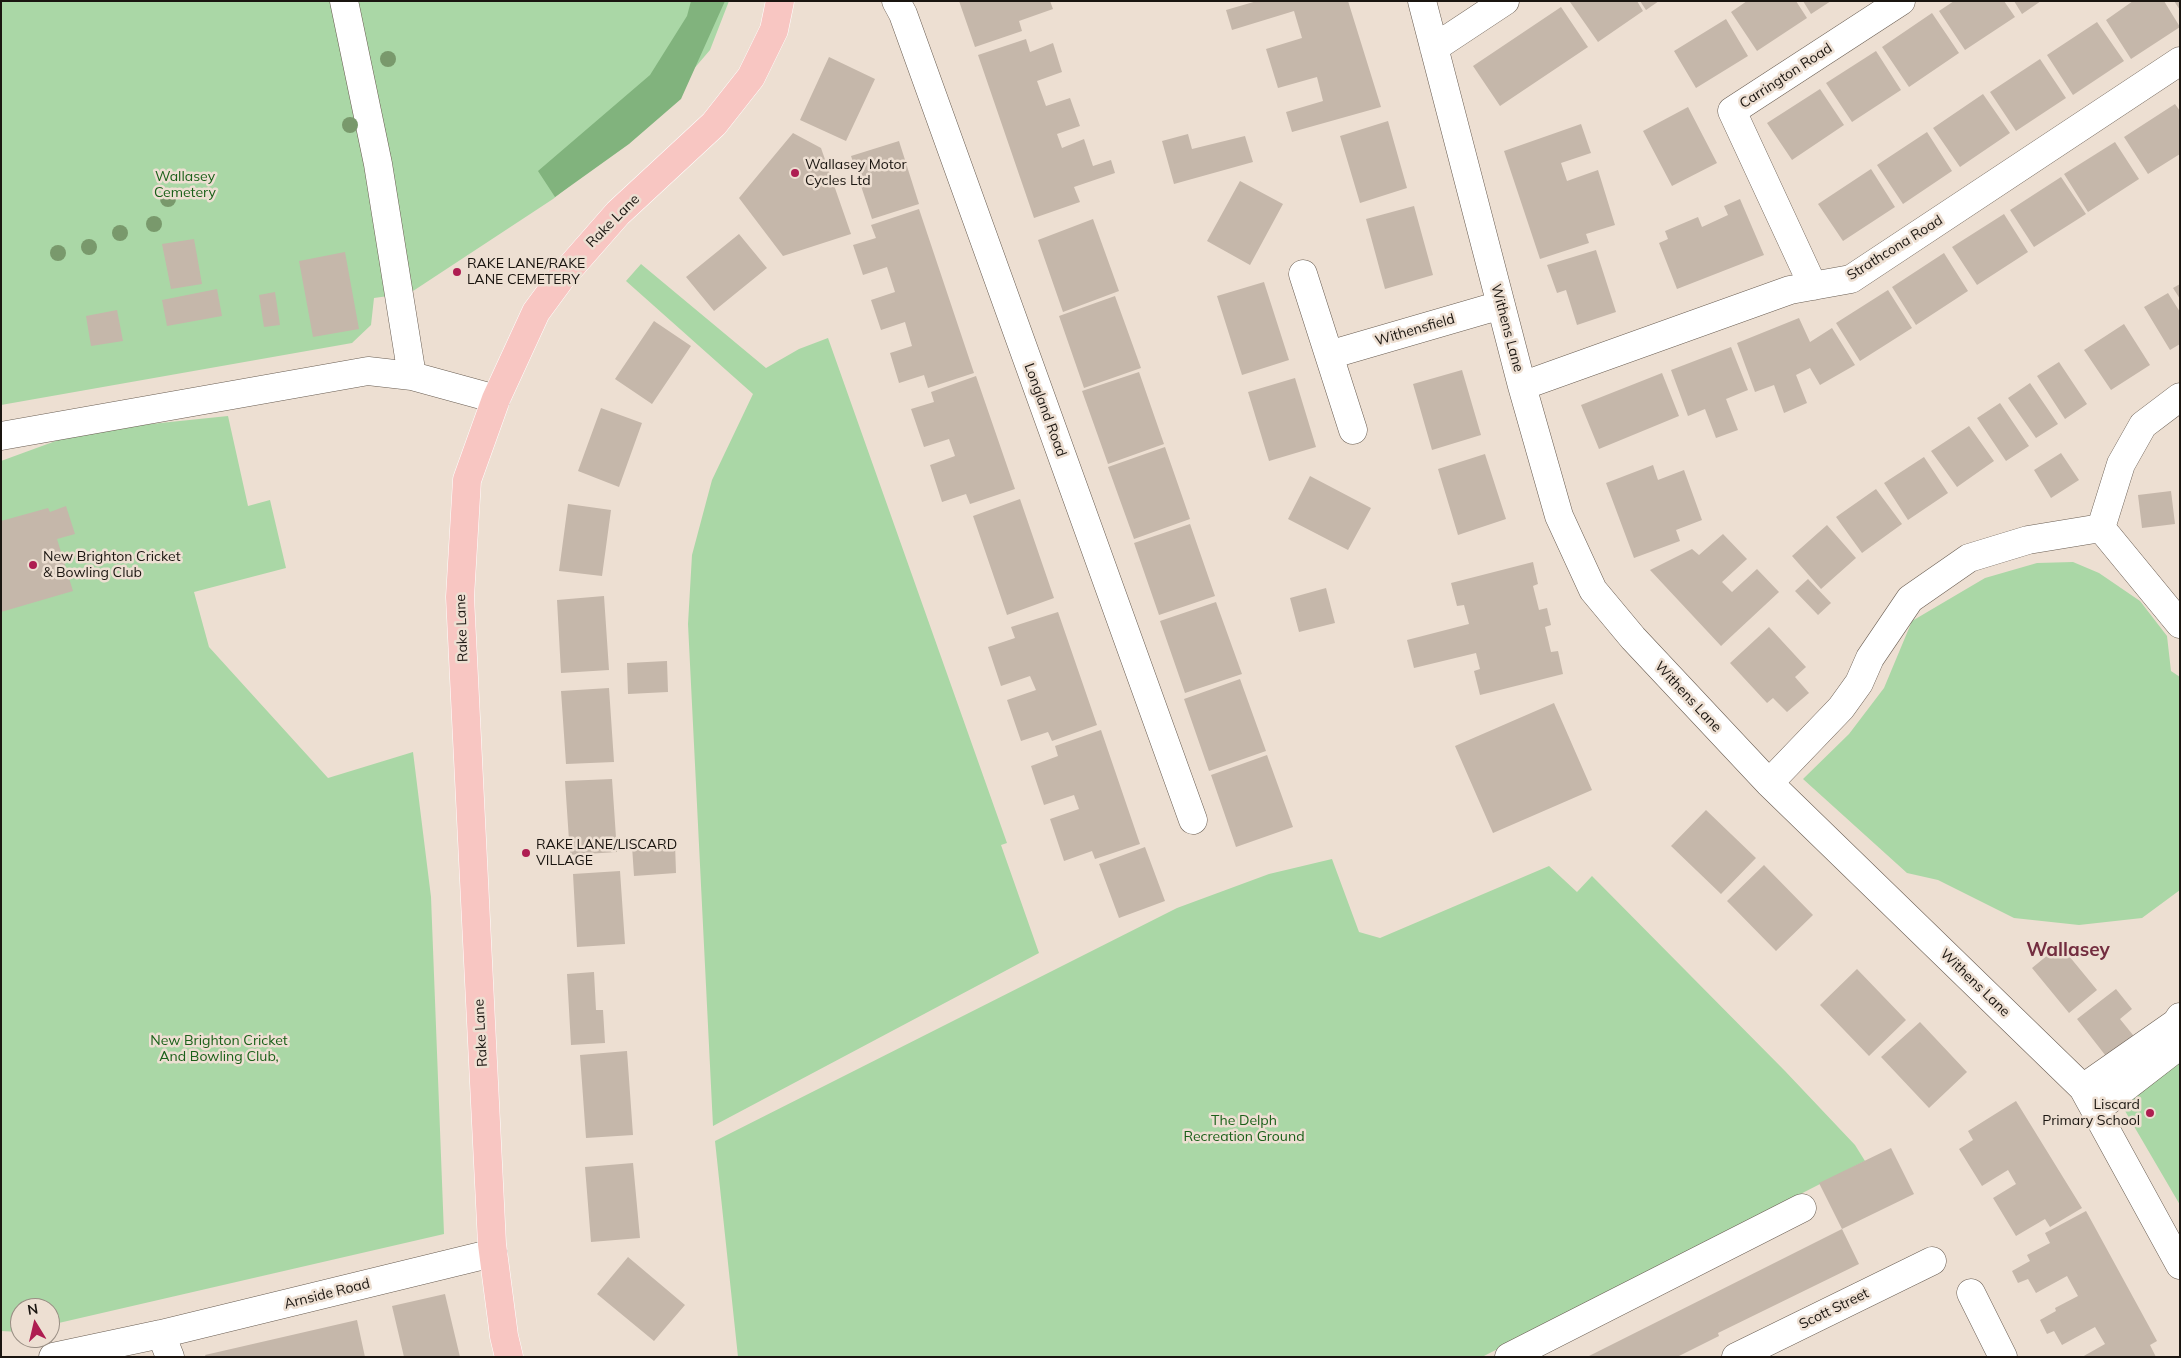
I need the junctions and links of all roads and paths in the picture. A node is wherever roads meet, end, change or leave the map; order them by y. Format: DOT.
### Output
graph roads {
  1 [pos="344,1"];
  2 [pos="780,1"];
  3 [pos="896,1"];
  4 [pos="1422,1"];
  5 [pos="1505,1"];
  6 [pos="1901,1"];
  7 [pos="1434,48"];
  8 [pos="2180,62"];
  9 [pos="1303,274"];
  10 [pos="1813,286"];
  11 [pos="1501,305"];
  12 [pos="1328,355"];
  13 [pos="412,376"];
  14 [pos="1522,386"];
  15 [pos="2180,397"];
  16 [pos="496,399"];
  17 [pos="1353,430"];
  18 [pos="1,436"];
  19 [pos="2101,528"];
  20 [pos="2180,624"];
  21 [pos="1769,783"];
  22 [pos="1193,820"];
  23 [pos="2180,1017"];
  24 [pos="2180,1045"];
  25 [pos="2090,1099"];
  26 [pos="1802,1208"];
  27 [pos="493,1253"];
  28 [pos="1932,1261"];
  29 [pos="2180,1265"];
  30 [pos="1971,1293"];
  31 [pos="165,1345"];
  32 [pos="53,1357"];
  33 [pos="509,1357"];
  34 [pos="1509,1357"];
  35 [pos="1736,1357"];
  36 [pos="2003,1357"];
  1 -- 13 [label="street"];
  2 -- 16 [label="main road, Rake Lane"];
  3 -- 22 [label="street, Longland Road"];
  4 -- 7 [label="street, Withens Lane"];
  5 -- 7 [label="street"];
  6 -- 10 [label="street, Carrington Road"];
  7 -- 11 [label="street, Withens Lane"];
  8 -- 10 [label="street, Strathcona Road"];
  9 -- 12 [label="street"];
  10 -- 14 [label="street, Strathcona Road"];
  11 -- 12 [label="street, Withensfield"];
  11 -- 14 [label="street, Withens Lane"];
  12 -- 17 [label="street"];
  13 -- 16 [label="street"];
  13 -- 18 [label="street"];
  14 -- 21 [label="street, Withens Lane"];
  15 -- 19 [label="street"];
  16 -- 27 [label="main road, Rake Lane"];
  19 -- 20 [label="street"];
  19 -- 21 [label="street"];
  21 -- 25 [label="street, Withens Lane"];
  23 -- 25 [label="street"];
  24 -- 25 [label="street"];
  25 -- 29 [label="street, Withens Lane"];
  26 -- 34 [label="street"];
  27 -- 31 [label="street, Arnside Road"];
  27 -- 33 [label="main road, Rake Lane"];
  28 -- 35 [label="street, Scott Street"];
  30 -- 36 [label="street"];
  31 -- 32 [label="street, Arnside Road"];
}
